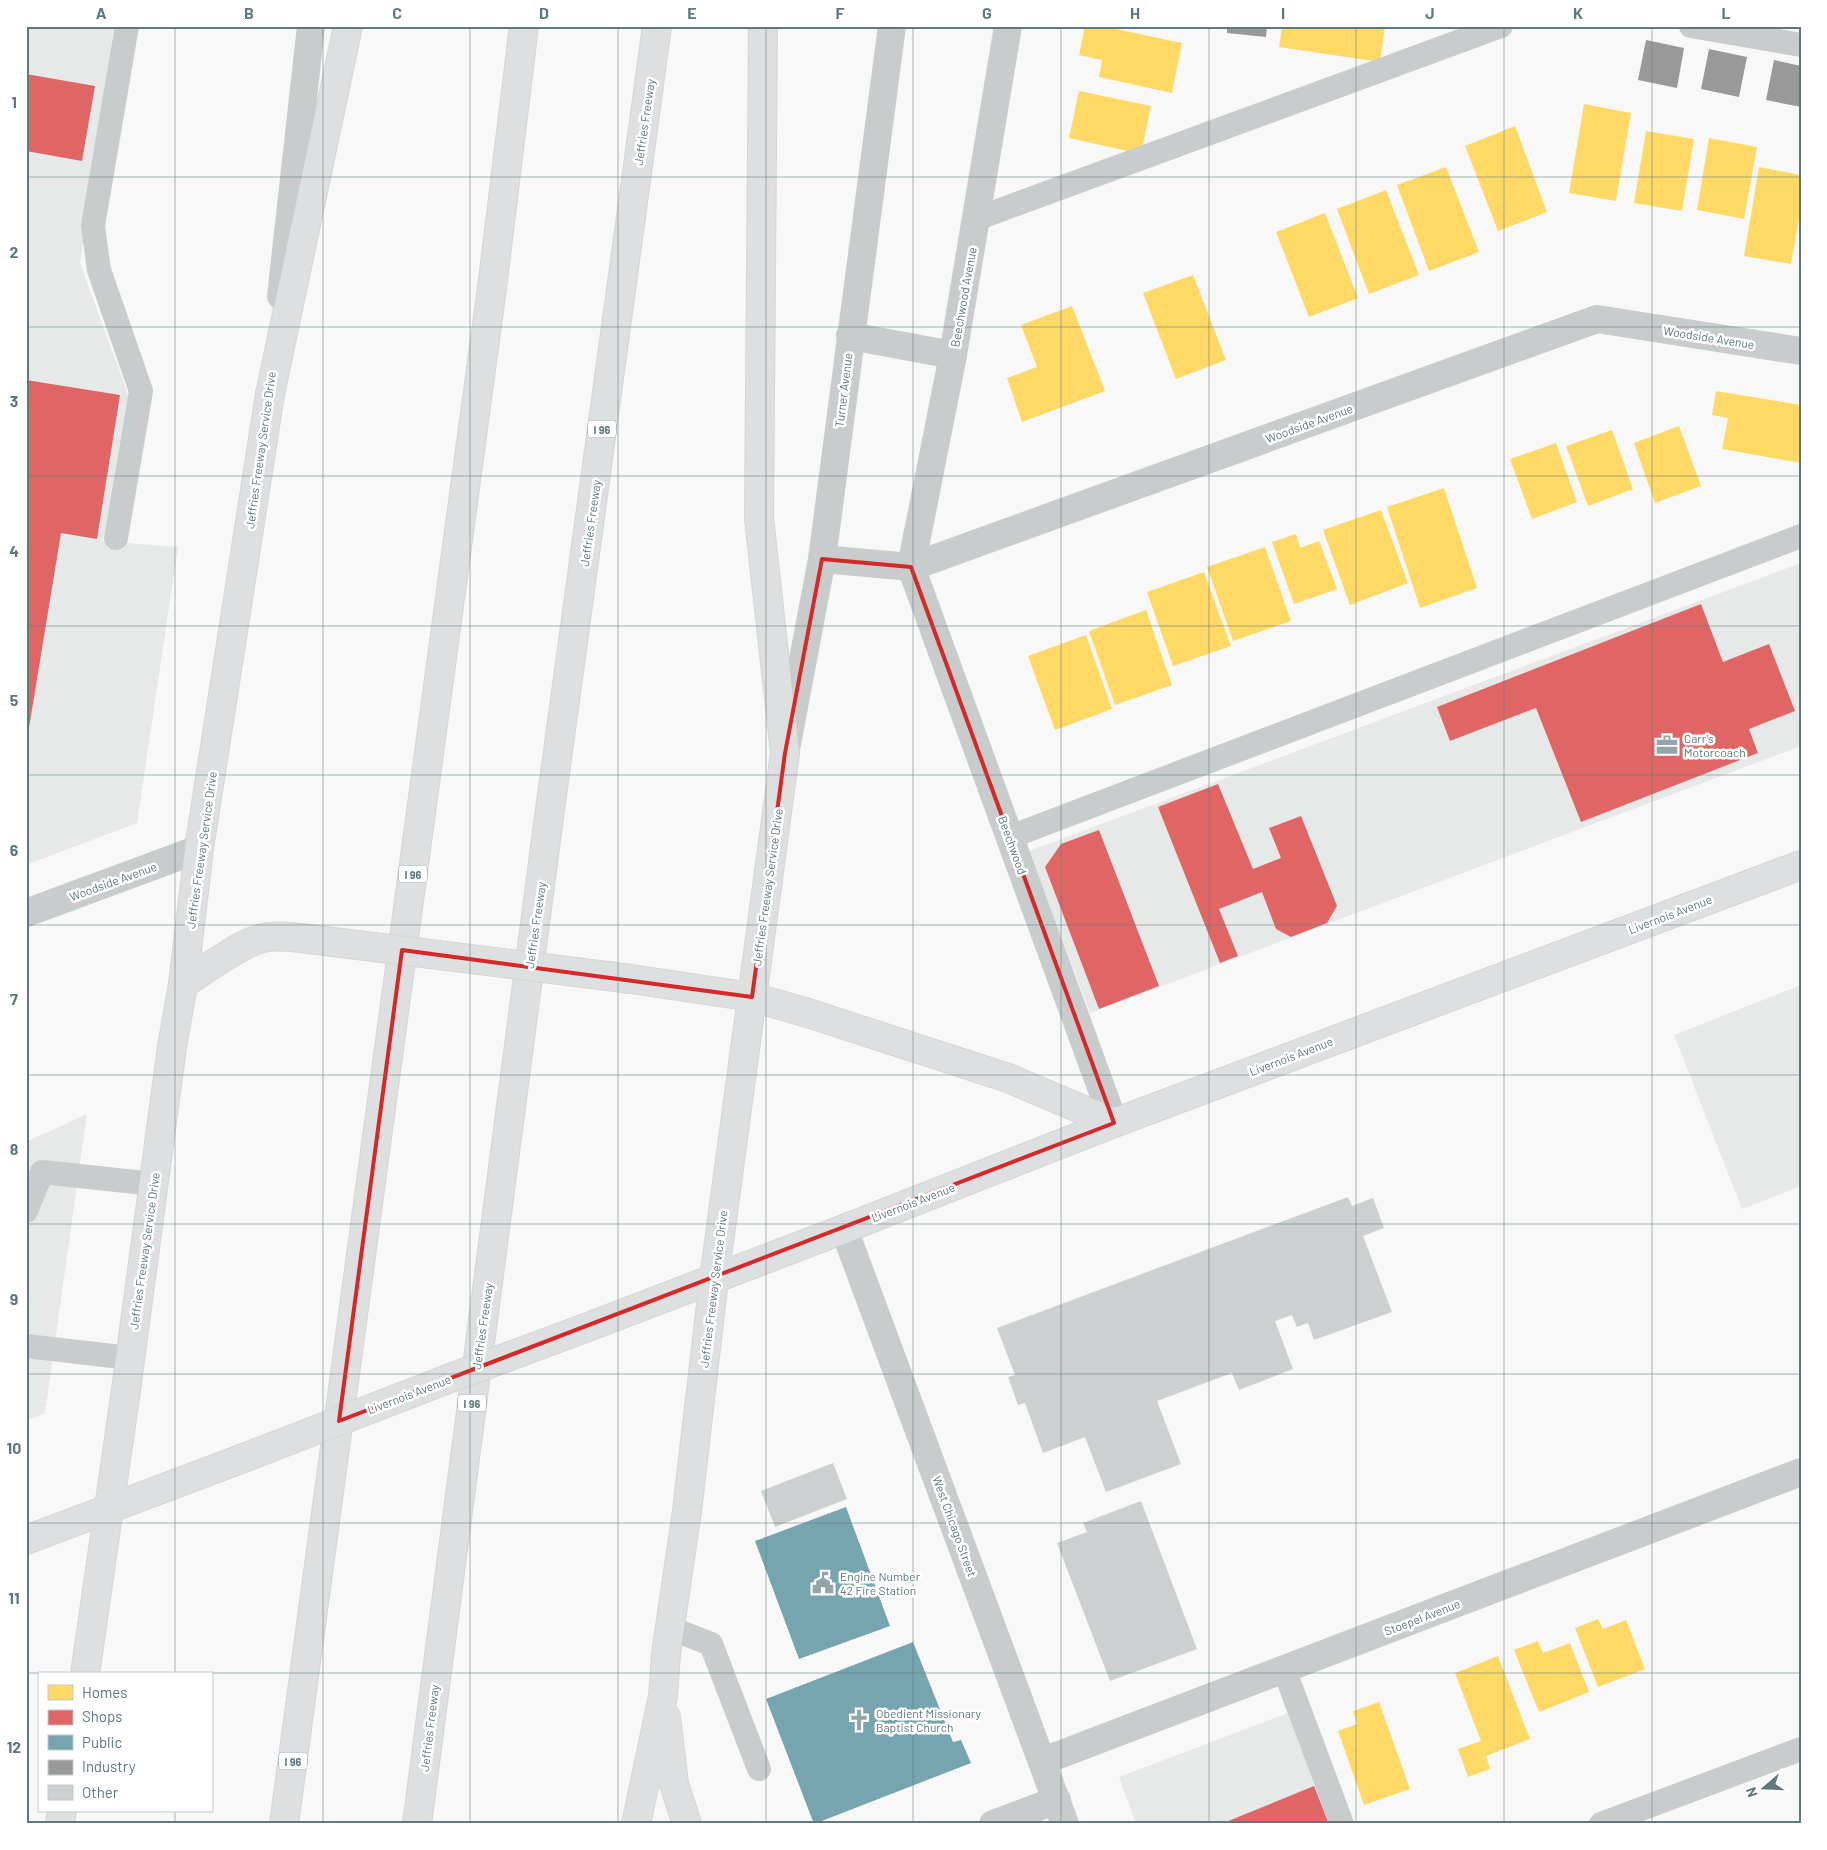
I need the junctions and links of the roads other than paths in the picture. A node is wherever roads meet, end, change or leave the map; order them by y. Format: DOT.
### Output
graph roads {
  1 [pos="127,26"];
  2 [pos="311,26"];
  3 [pos="348,26"];
  4 [pos="524,26"];
  5 [pos="657,26"];
  6 [pos="763,26"];
  7 [pos="892,26"];
  8 [pos="1008,26"];
  9 [pos="1501,26"];
  10 [pos="1691,26"];
  11 [pos="1801,45"];
  12 [pos="976,219"];
  13 [pos="850,336"];
  14 [pos="1801,351"];
  15 [pos="953,355"];
  16 [pos="270,394"];
  17 [pos="1801,536"];
  18 [pos="116,538"];
  19 [pos="822,559"];
  20 [pos="911,567"];
  21 [pos="785,753"];
  22 [pos="1010,837"];
  23 [pos="199,849"];
  24 [pos="1801,865"];
  25 [pos="26,913"];
  26 [pos="183,984"];
  27 [pos="752,997"];
  28 [pos="1114,1123"];
  29 [pos="154,1184"];
  30 [pos="26,1211"];
  31 [pos="844,1229"];
  32 [pos="714,1279"];
  33 [pos="26,1346"];
  34 [pos="130,1358"];
  35 [pos="1801,1472"];
  36 [pos="109,1508"];
  37 [pos="26,1540"];
  38 [pos="670,1628"];
  39 [pos="1284,1669"];
  40 [pos="84,1672"];
  41 [pos="663,1696"];
  42 [pos="1801,1749"];
  43 [pos="1042,1762"];
  44 [pos="759,1769"];
  45 [pos="1061,1812"];
  46 [pos="284,1824"];
  47 [pos="417,1824"];
  48 [pos="636,1824"];
  49 [pos="687,1824"];
  50 [pos="993,1824"];
  51 [pos="1342,1824"];
  52 [pos="1602,1824"];
  1 -- 18 [label="lane"];
  2 -- 16 [label="street, Jeffries Freeway Service Drive"];
  3 -- 16 [label="main road"];
  4 -- 46 [label="main road, I 96"];
  5 -- 47 [label="main road, Jeffries Freeway / I 96"];
  6 -- 21 [label="main road, Jeffries Freeway Service Drive"];
  7 -- 13 [label="street, Turner Avenue"];
  8 -- 12 [label="street, Beechwood Avenue"];
  9 -- 12 [label="lane"];
  10 -- 11 [label="lane"];
  12 -- 15 [label="street, Beechwood Avenue"];
  13 -- 15 [label="street"];
  13 -- 19 [label="street, Turner Avenue"];
  14 -- 20 [label="street, Woodside Avenue"];
  15 -- 20 [label="street, Beechwood Avenue"];
  16 -- 23 [label="main road, Jeffries Freeway Service Drive"];
  17 -- 22 [label="lane"];
  19 -- 20 [label="street, Woodside Avenue"];
  19 -- 21 [label="street, Turner Avenue"];
  20 -- 22 [label="street, Beechwood"];
  21 -- 27 [label="main road, Jeffries Freeway Service Drive"];
  22 -- 28 [label="street, Beechwood"];
  23 -- 25 [label="street, Woodside Avenue"];
  23 -- 26 [label="main road, Jeffries Freeway Service Drive"];
  24 -- 28 [label="main road, Livernois Avenue"];
  26 -- 27 [label="main road, bridge"];
  26 -- 29 [label="main road, Jeffries Freeway Service Drive"];
  27 -- 28 [label="main road"];
  27 -- 32 [label="main road, Jeffries Freeway Service Drive"];
  28 -- 31 [label="main road, Livernois Avenue"];
  29 -- 30 [label="lane"];
  29 -- 34 [label="main road, Jeffries Freeway Service Drive"];
  31 -- 32 [label="main road, Livernois Avenue"];
  31 -- 43 [label="street, West Chicago Street"];
  32 -- 36 [label="main road, Livernois Avenue, bridge"];
  32 -- 38 [label="main road, Jeffries Freeway Service Drive"];
  33 -- 34 [label="lane"];
  34 -- 36 [label="main road, Jeffries Freeway Service Drive"];
  35 -- 39 [label="street, Stoepel Avenue"];
  36 -- 37 [label="main road, Livernois Avenue"];
  36 -- 40 [label="main road, Jeffries Freeway Service Drive"];
  38 -- 41 [label="main road, Jeffries Freeway Service Drive"];
  38 -- 44 [label="lane"];
  39 -- 43 [label="street, Stoepel Avenue"];
  39 -- 51 [label="lane"];
  41 -- 48 [label="main road, Jeffries Freeway Service Drive"];
  41 -- 49 [label="main road"];
  42 -- 52 [label="lane"];
  43 -- 45 [label="street, West Chicago Street"];
  45 -- 50 [label="street"];
}
